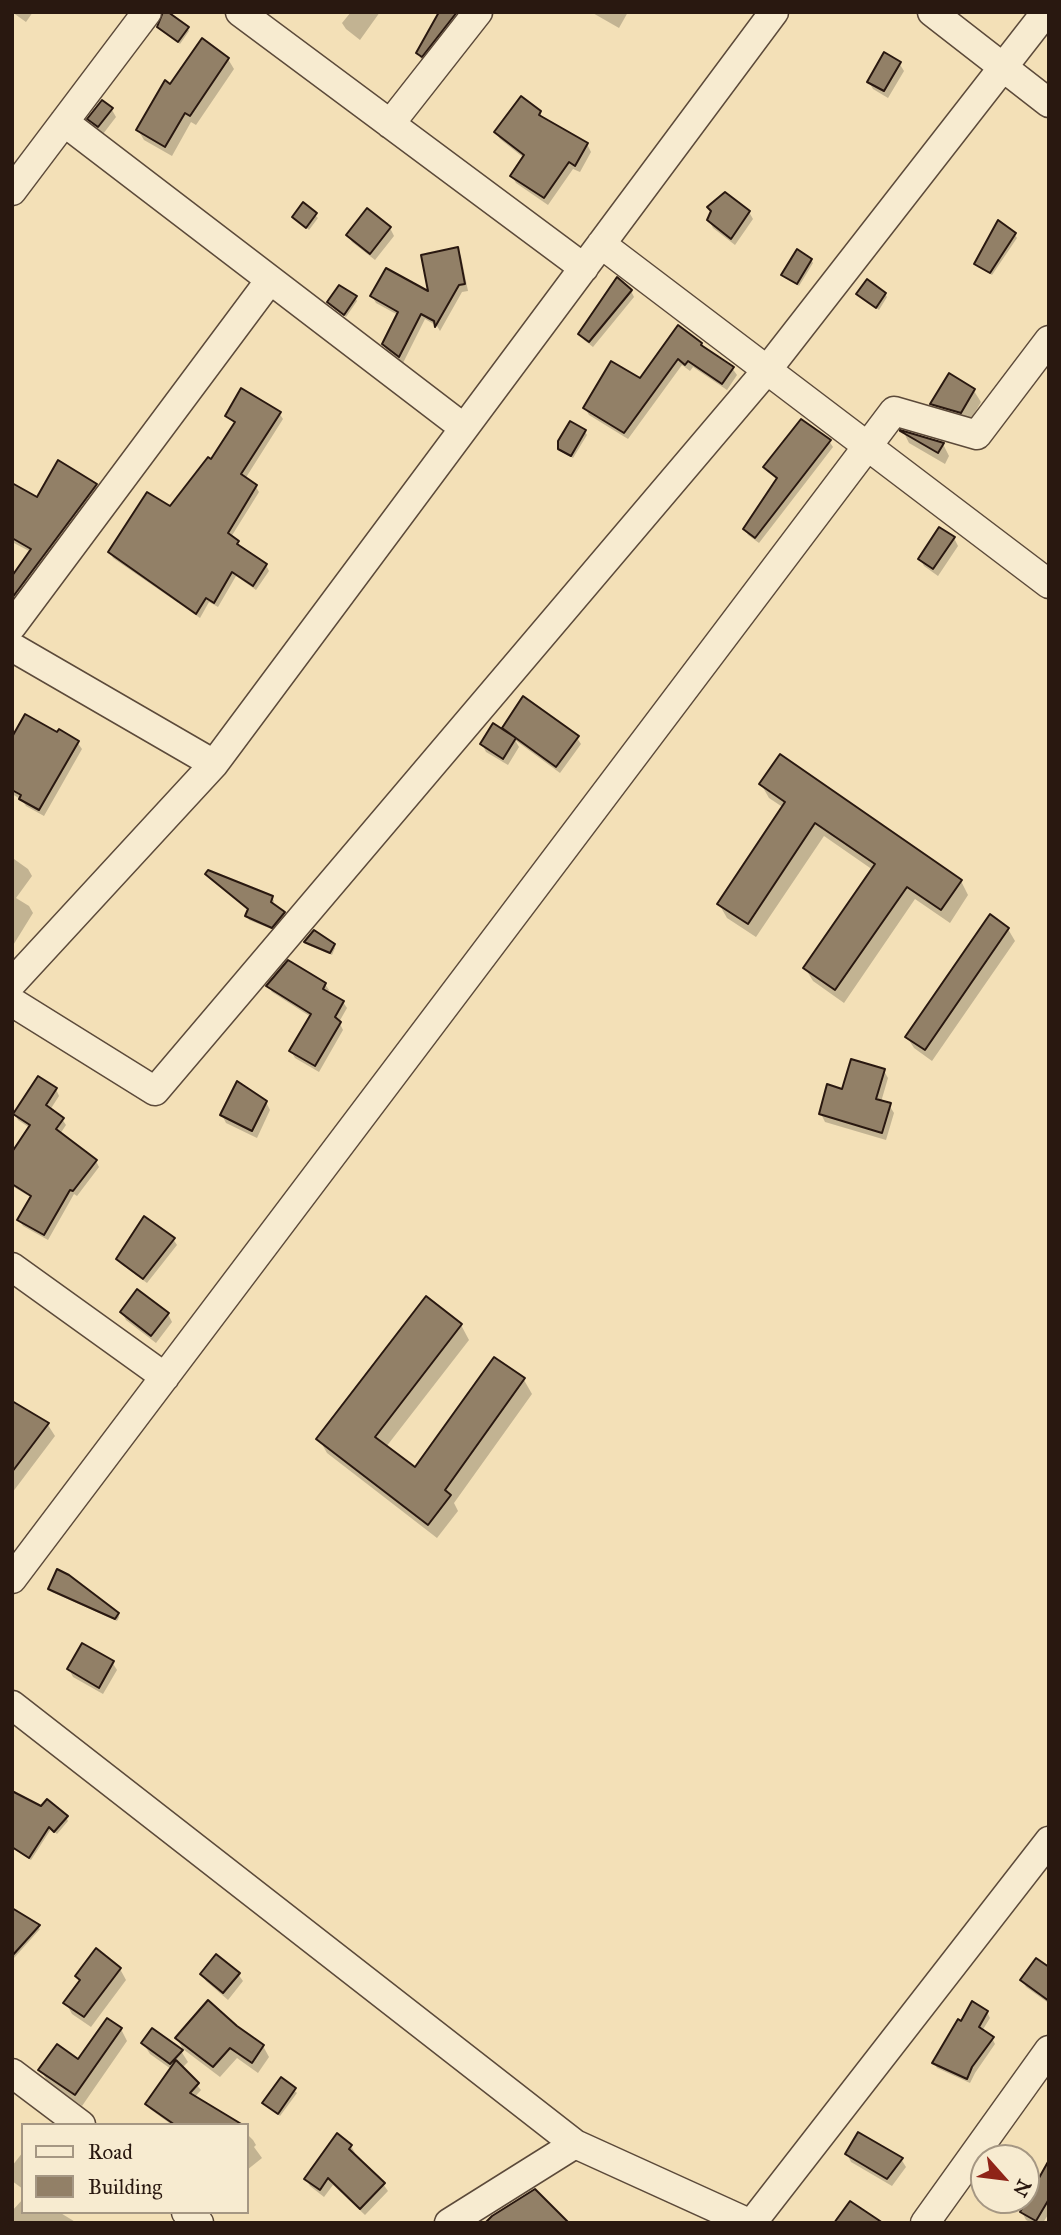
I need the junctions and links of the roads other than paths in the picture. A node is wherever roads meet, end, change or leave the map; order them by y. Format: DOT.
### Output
graph roads {
  1 [pos="147,12"];
  2 [pos="240,12"];
  3 [pos="478,12"];
  4 [pos="774,12"];
  5 [pos="932,12"];
  6 [pos="1046,12"];
  7 [pos="1003,68"];
  8 [pos="1049,103"];
  9 [pos="64,122"];
  10 [pos="390,124"];
  11 [pos="12,191"];
  12 [pos="601,244"];
  13 [pos="584,268"];
  14 [pos="271,280"];
  15 [pos="1049,340"];
  16 [pos="767,370"];
  17 [pos="464,428"];
  18 [pos="868,447"];
  19 [pos="1049,584"];
  20 [pos="12,625"];
  21 [pos="12,647"];
  22 [pos="214,764"];
  23 [pos="12,983"];
  24 [pos="12,1002"];
  25 [pos="12,1267"];
  26 [pos="165,1377"];
  27 [pos="12,1579"];
  28 [pos="12,1705"];
  29 [pos="1049,1841"];
  30 [pos="1049,2050"];
  31 [pos="12,2073"];
  32 [pos="78,2123"];
  33 [pos="575,2144"];
  34 [pos="926,2222"];
  35 [pos="449,2223"];
  36 [pos="750,2223"];
  1 -- 9 [label="street"];
  2 -- 10 [label="street"];
  3 -- 10 [label="street"];
  4 -- 12 [label="street"];
  5 -- 7 [label="street"];
  6 -- 7 [label="street"];
  7 -- 8 [label="street"];
  7 -- 16 [label="street"];
  9 -- 11 [label="street"];
  9 -- 14 [label="street"];
  10 -- 13 [label="street"];
  12 -- 13 [label="street"];
  12 -- 16 [label="street"];
  13 -- 17 [label="street"];
  14 -- 17 [label="street"];
  14 -- 20 [label="street"];
  15 -- 18 [label="street"];
  16 -- 18 [label="street"];
  16 -- 24 [label="street"];
  17 -- 22 [label="street"];
  18 -- 19 [label="street"];
  18 -- 26 [label="street"];
  21 -- 22 [label="street"];
  22 -- 23 [label="street"];
  25 -- 26 [label="street"];
  26 -- 27 [label="street"];
  28 -- 33 [label="street"];
  29 -- 36 [label="street"];
  30 -- 34 [label="street"];
  31 -- 32 [label="street"];
  33 -- 35 [label="street"];
  33 -- 36 [label="street"];
}
